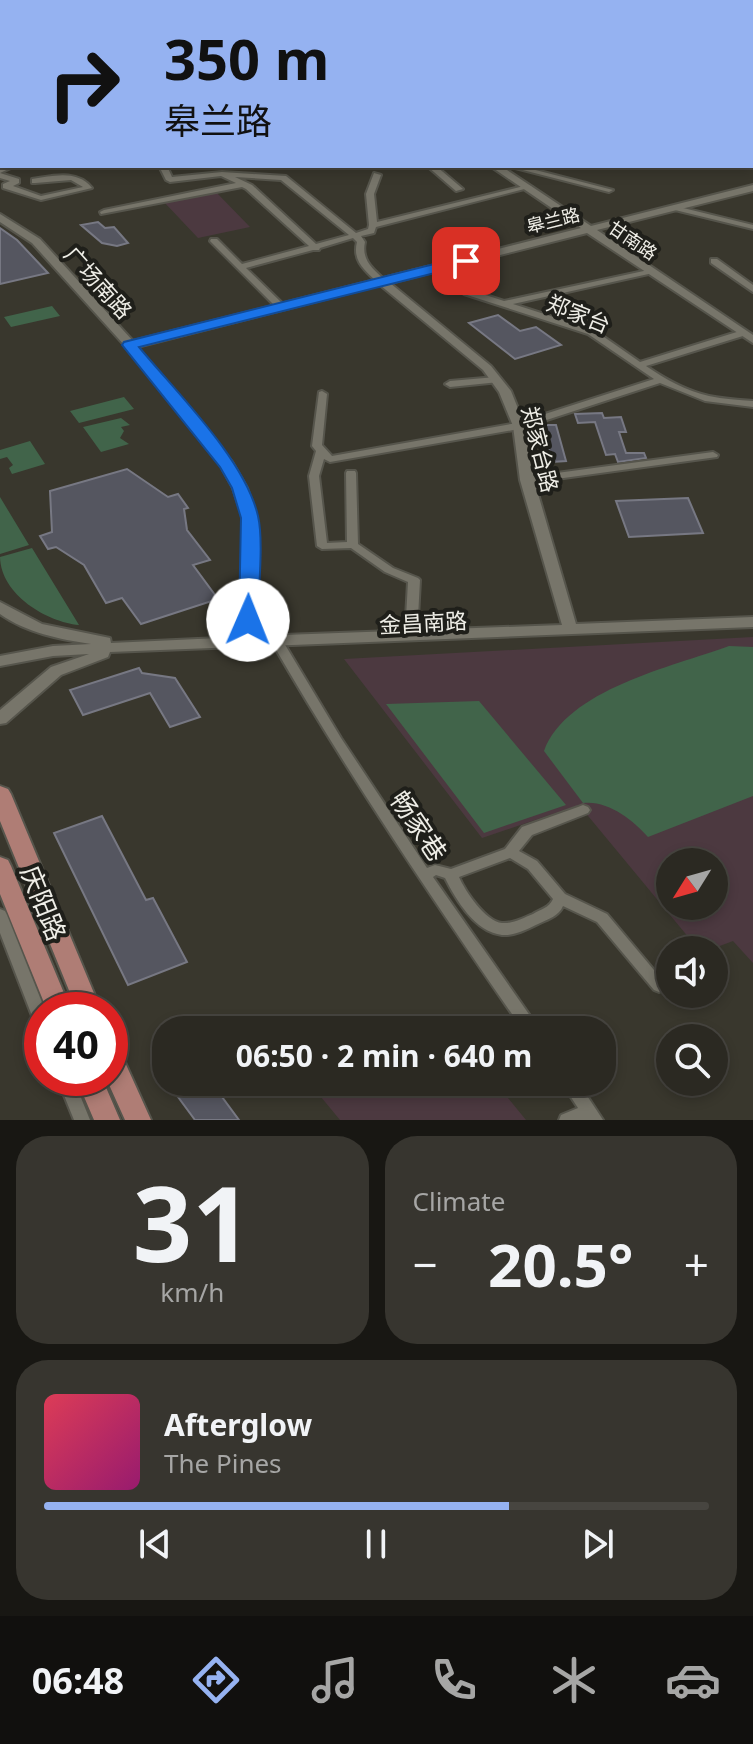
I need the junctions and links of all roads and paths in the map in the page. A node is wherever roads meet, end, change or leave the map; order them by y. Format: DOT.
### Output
graph roads {
  1 [pos="164,168"];
  2 [pos="433,168"];
  3 [pos="500,168"];
  4 [pos="519,168"];
  5 [pos="0,169"];
  6 [pos="222,174"];
  7 [pos="377,175"];
  8 [pos="35,181"];
  9 [pos="244,184"];
  10 [pos="528,187"];
  11 [pos="753,188"];
  12 [pos="459,189"];
  13 [pos="609,190"];
  14 [pos="678,208"];
  15 [pos="104,212"];
  16 [pos="0,217"];
  17 [pos="373,225"];
  18 [pos="753,227"];
  19 [pos="590,230"];
  20 [pos="355,235"];
  21 [pos="214,241"];
  22 [pos="316,248"];
  23 [pos="714,261"];
  24 [pos="240,267"];
  25 [pos="437,268"];
  26 [pos="650,271"];
  27 [pos="382,282"];
  28 [pos="753,289"];
  29 [pos="503,304"];
  30 [pos="281,307"];
  31 [pos="748,337"];
  32 [pos="130,345"];
  33 [pos="639,365"];
  34 [pos="496,380"];
  35 [pos="661,380"];
  36 [pos="450,384"];
  37 [pos="322,394"];
  38 [pos="753,404"];
  39 [pos="519,426"];
  40 [pos="321,451"];
  41 [pos="713,455"];
  42 [pos="351,473"];
  43 [pos="527,480"];
  44 [pos="353,545"];
  45 [pos="0,607"];
  46 [pos="753,622"];
  47 [pos="570,628"];
  48 [pos="411,636"];
  49 [pos="277,641"];
  50 [pos="248,642"];
  51 [pos="153,645"];
  52 [pos="0,661"];
  53 [pos="0,719"];
  54 [pos="0,794"];
  55 [pos="583,810"];
  56 [pos="510,853"];
  57 [pos="0,866"];
  58 [pos="451,874"];
  59 [pos="423,875"];
  60 [pos="560,898"];
  61 [pos="0,915"];
  62 [pos="656,982"];
  63 [pos="31,992"];
  64 [pos="52,992"];
  65 [pos="82,992"];
  66 [pos="522,1016"];
  67 [pos="72,1096"];
  68 [pos="97,1096"];
  69 [pos="127,1096"];
  70 [pos="579,1096"];
  71 [pos="592,1115"];
  72 [pos="82,1120"];
  73 [pos="107,1120"];
  74 [pos="138,1120"];
  75 [pos="567,1120"];
  1 -- 6 [label="street"];
  2 -- 12 [label="street"];
  3 -- 10 [label="street, 甘南路"];
  4 -- 13 [label="street"];
  5 -- 8 [label="street"];
  6 -- 9 [label="street"];
  6 -- 20 [label="street"];
  7 -- 17 [label="street"];
  9 -- 15 [label="street"];
  9 -- 22 [label="street"];
  10 -- 17 [label="street"];
  10 -- 19 [label="street, 甘南路"];
  11 -- 14 [label="street, 皋兰路"];
  14 -- 18 [label="street"];
  14 -- 19 [label="street, 皋兰路"];
  16 -- 32 [label="street, 广场南路"];
  17 -- 20 [label="street"];
  19 -- 25 [label="street, 皋兰路"];
  19 -- 26 [label="street, 甘南路"];
  20 -- 22 [label="street"];
  20 -- 27 [label="street"];
  21 -- 24 [label="street"];
  22 -- 24 [label="street"];
  23 -- 28 [label="street"];
  24 -- 30 [label="street"];
  25 -- 27 [label="street, 皋兰路"];
  25 -- 29 [label="street, 郑家台"];
  26 -- 29 [label="street"];
  26 -- 31 [label="street, 甘南路"];
  27 -- 30 [label="street, 皋兰路"];
  27 -- 34 [label="street, 郑家台路"];
  29 -- 33 [label="street, 郑家台"];
  30 -- 32 [label="street, 皋兰路"];
  31 -- 33 [label="street"];
  32 -- 50 [label="street, 广场南路"];
  33 -- 35 [label="street, 郑家台"];
  34 -- 36 [label="street"];
  34 -- 39 [label="street, 郑家台路"];
  35 -- 38 [label="street, 郑家台"];
  35 -- 39 [label="street"];
  37 -- 40 [label="street"];
  39 -- 40 [label="street"];
  39 -- 43 [label="street, 郑家台路"];
  40 -- 44 [label="street"];
  41 -- 43 [label="street"];
  42 -- 44 [label="street"];
  43 -- 47 [label="street, 郑家台路"];
  44 -- 48 [label="street"];
  45 -- 51 [label="street"];
  46 -- 47 [label="street, 金昌南路"];
  47 -- 48 [label="street, 金昌南路"];
  47 -- 49 [label="street, 金昌南路"];
  48 -- 49 [label="street, 金昌南路"];
  49 -- 50 [label="street, 金昌南路"];
  49 -- 59 [label="street, 畅家巷"];
  50 -- 51 [label="street, 金昌南路"];
  51 -- 52 [label="street, 金昌南路"];
  51 -- 53 [label="street"];
  54 -- 65 [label="main road, 庆阳路"];
  55 -- 56 [label="street"];
  56 -- 58 [label="street"];
  56 -- 60 [label="street"];
  57 -- 64 [label="main road, 庆阳路"];
  58 -- 59 [label="street"];
  58 -- 60 [label="street"];
  59 -- 66 [label="street, 畅家巷"];
  60 -- 62 [label="street"];
  61 -- 63 [label="street"];
  67 -- 72 [label="street"];
  68 -- 73 [label="main road"];
  69 -- 74 [label="main road"];
  70 -- 71 [label="street"];
  71 -- 75 [label="street"];
}
